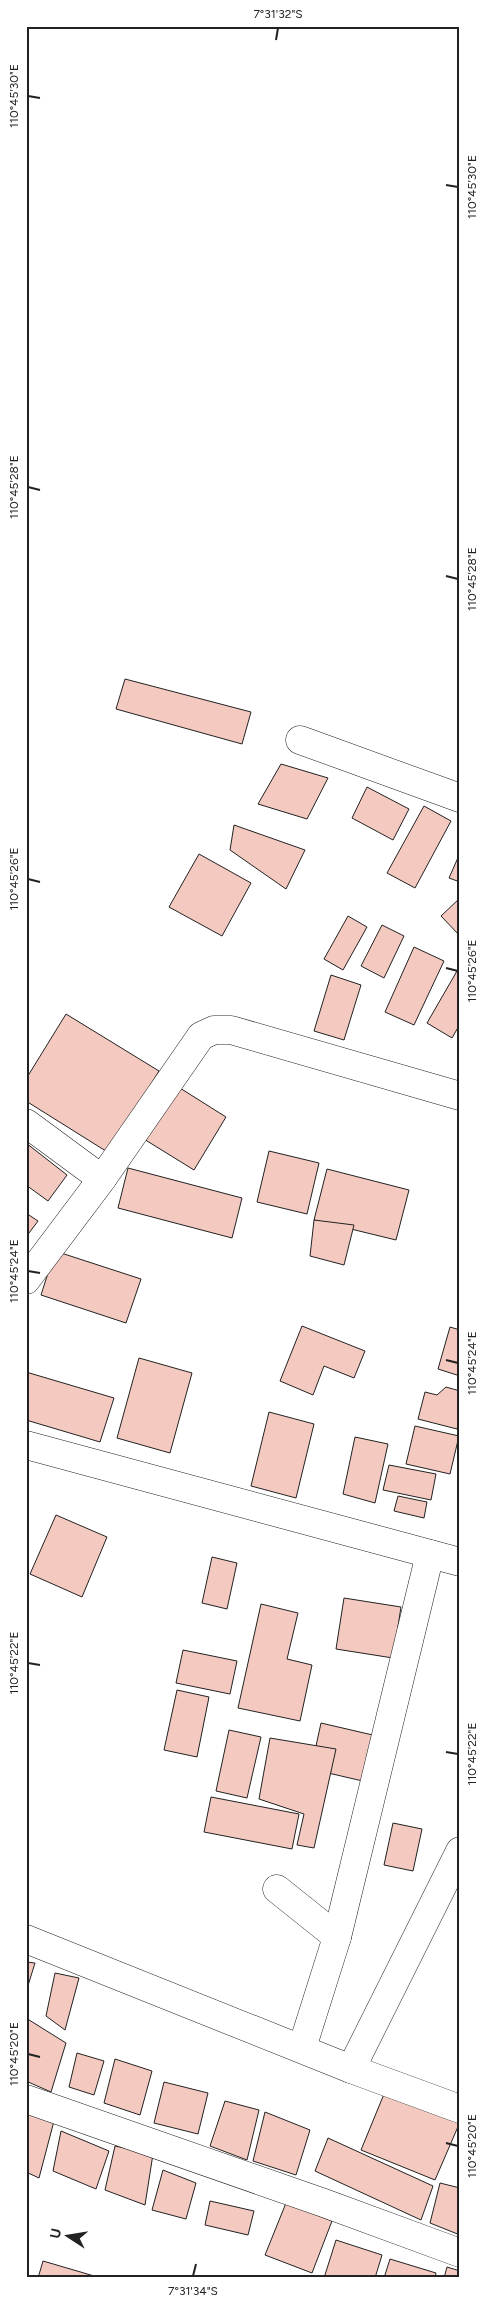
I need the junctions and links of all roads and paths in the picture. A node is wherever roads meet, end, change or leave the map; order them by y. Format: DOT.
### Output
graph roads {
  1 [pos="300,740"];
  2 [pos="460,798"];
  3 [pos="460,1096"];
  4 [pos="26,1123"];
  5 [pos="102,1179"];
  6 [pos="26,1280"];
  7 [pos="26,1445"];
  8 [pos="430,1554"];
  9 [pos="460,1562"];
  10 [pos="460,1851"];
  11 [pos="277,1889"];
  12 [pos="337,1937"];
  13 [pos="26,1939"];
  14 [pos="302,2048"];
  15 [pos="351,2069"];
  16 [pos="26,2099"];
  17 [pos="460,2109"];
  18 [pos="460,2253"];
  1 -- 2 [label="street"];
  3 -- 5 [label="street"];
  4 -- 5 [label="street"];
  5 -- 6 [label="street"];
  7 -- 8 [label="street"];
  8 -- 9 [label="street"];
  8 -- 12 [label="street"];
  10 -- 15 [label="street"];
  11 -- 12 [label="street"];
  12 -- 14 [label="street"];
  13 -- 14 [label="street"];
  14 -- 15 [label="street"];
  15 -- 17 [label="street"];
  16 -- 18 [label="street"];
}
